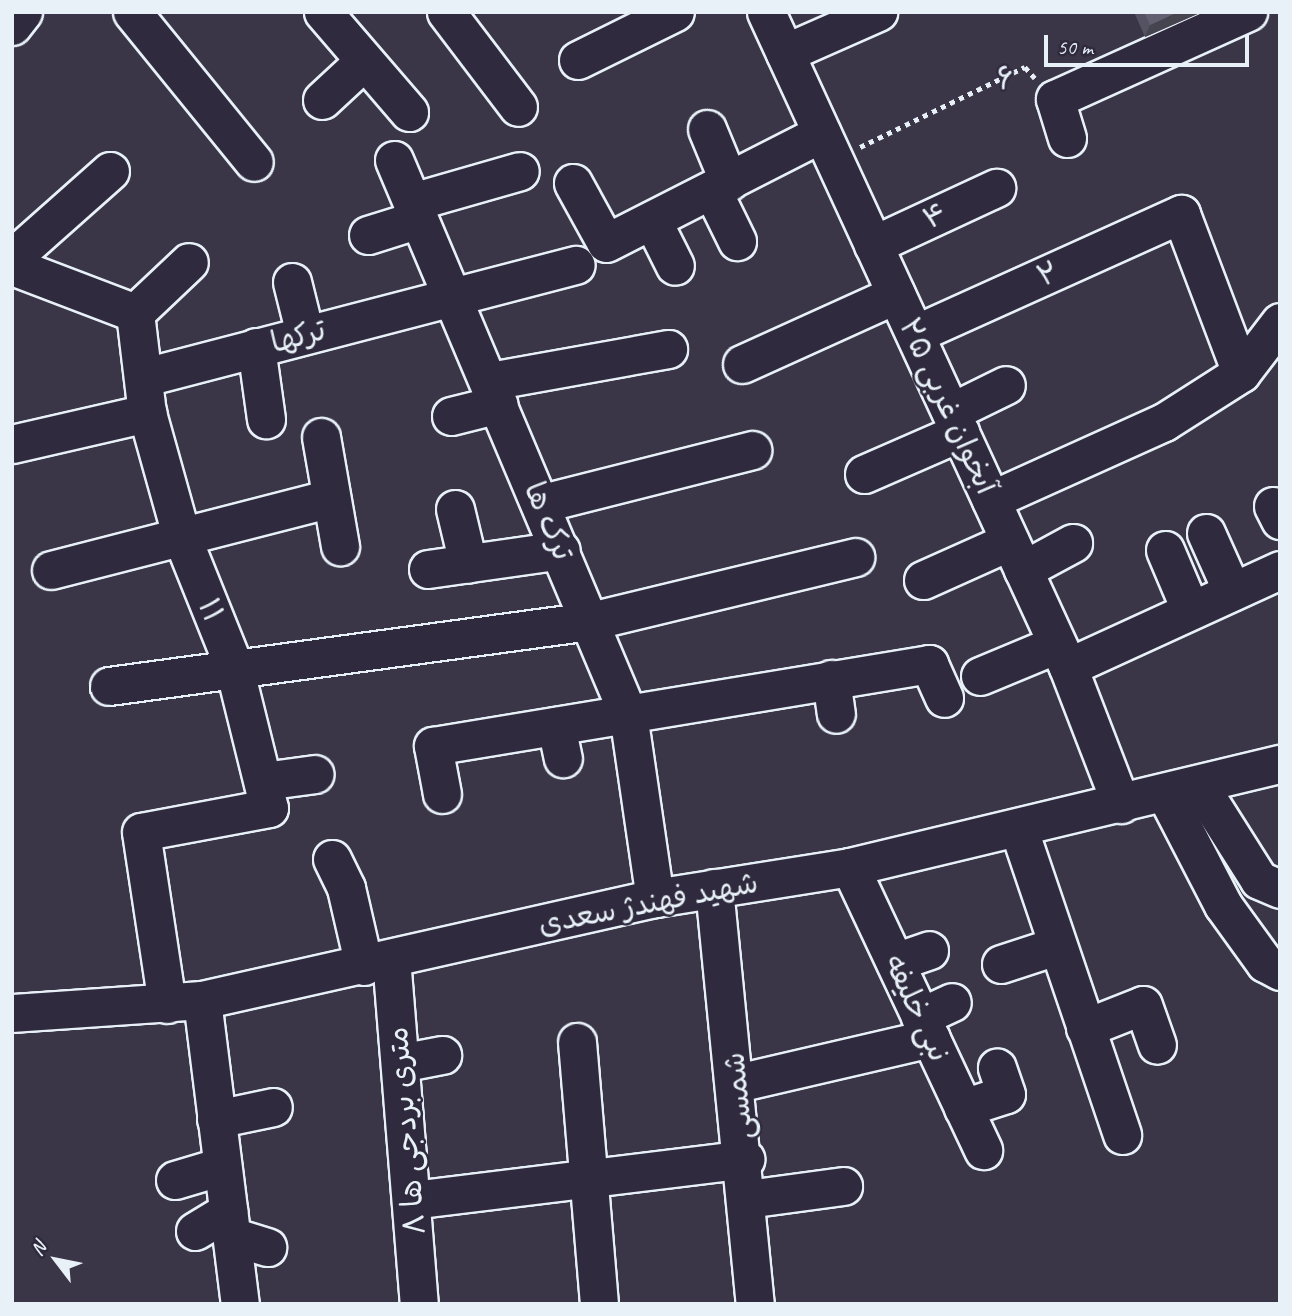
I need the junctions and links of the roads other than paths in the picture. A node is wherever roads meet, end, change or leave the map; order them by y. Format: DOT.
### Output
graph roads {
  1 [pos="132,12"];
  2 [pos="323,12"];
  3 [pos="446,12"];
  4 [pos="675,12"];
  5 [pos="766,12"];
  6 [pos="878,12"];
  7 [pos="1248,12"];
  8 [pos="785,54"];
  9 [pos="578,60"];
  10 [pos="364,61"];
  11 [pos="322,100"];
  12 [pos="518,107"];
  13 [pos="410,113"];
  14 [pos="707,129"];
  15 [pos="1067,138"];
  16 [pos="828,146"];
  17 [pos="394,160"];
  18 [pos="254,162"];
  19 [pos="110,171"];
  20 [pos="520,171"];
  21 [pos="573,183"];
  22 [pos="720,186"];
  23 [pos="996,188"];
  24 [pos="416,210"];
  25 [pos="652,220"];
  26 [pos="369,235"];
  27 [pos="737,241"];
  28 [pos="873,244"];
  29 [pos="12,258"];
  30 [pos="189,262"];
  31 [pos="576,265"];
  32 [pos="12,266"];
  33 [pos="675,266"];
  34 [pos="292,282"];
  35 [pos="452,294"];
  36 [pos="896,295"];
  37 [pos="135,313"];
  38 [pos="1280,321"];
  39 [pos="305,334"];
  40 [pos="915,334"];
  41 [pos="256,347"];
  42 [pos="668,349"];
  43 [pos="742,364"];
  44 [pos="1241,373"];
  45 [pos="1006,384"];
  46 [pos="495,393"];
  47 [pos="146,395"];
  48 [pos="451,416"];
  49 [pos="266,419"];
  50 [pos="955,422"];
  51 [pos="321,437"];
  52 [pos="12,444"];
  53 [pos="752,450"];
  54 [pos="864,474"];
  55 [pos="331,498"];
  56 [pos="991,500"];
  57 [pos="542,503"];
  58 [pos="455,509"];
  59 [pos="1206,533"];
  60 [pos="181,536"];
  61 [pos="1073,543"];
  62 [pos="340,546"];
  63 [pos="561,550"];
  64 [pos="1165,550"];
  65 [pos="1017,556"];
  66 [pos="855,557"];
  67 [pos="468,563"];
  68 [pos="428,569"];
  69 [pos="51,570"];
  70 [pos="1277,578"];
  71 [pos="923,580"];
  72 [pos="1232,591"];
  73 [pos="1190,609"];
  74 [pos="591,621"];
  75 [pos="1063,655"];
  76 [pos="234,667"];
  77 [pos="980,676"];
  78 [pos="109,686"];
  79 [pos="944,698"];
  80 [pos="628,714"];
  81 [pos="1280,764"];
  82 [pos="315,774"];
  83 [pos="1182,789"];
  84 [pos="442,794"];
  85 [pos="266,795"];
  86 [pos="1121,804"];
  87 [pos="1019,830"];
  88 [pos="332,859"];
  89 [pos="850,867"];
  90 [pos="714,888"];
  91 [pos="1280,889"];
  92 [pos="655,898"];
  93 [pos="929,950"];
  94 [pos="1069,951"];
  95 [pos="378,962"];
  96 [pos="895,962"];
  97 [pos="1001,964"];
  98 [pos="1280,971"];
  99 [pos="185,1002"];
  100 [pos="12,1013"];
  101 [pos="934,1019"];
  102 [pos="1084,1028"];
  103 [pos="576,1042"];
  104 [pos="1157,1045"];
  105 [pos="442,1055"];
  106 [pos="400,1063"];
  107 [pos="997,1068"];
  108 [pos="737,1083"];
  109 [pos="273,1107"];
  110 [pos="963,1108"];
  111 [pos="216,1119"];
  112 [pos="1122,1135"];
  113 [pos="983,1150"];
  114 [pos="745,1159"];
  115 [pos="222,1166"];
  116 [pos="588,1178"];
  117 [pos="175,1180"];
  118 [pos="843,1186"];
  119 [pos="747,1199"];
  120 [pos="412,1200"];
  121 [pos="230,1223"];
  122 [pos="195,1231"];
  123 [pos="267,1248"];
  124 [pos="240,1304"];
  125 [pos="419,1304"];
  126 [pos="599,1304"];
  127 [pos="755,1304"];
  1 -- 18 [label="street"];
  2 -- 10 [label="street"];
  3 -- 12 [label="street"];
  4 -- 9 [label="street"];
  5 -- 8 [label="street, آبخوان غربی ۲۵"];
  6 -- 8 [label="street"];
  7 -- 15 [label="street, ۶"];
  8 -- 16 [label="street, آبخوان غربی ۲۵"];
  10 -- 11 [label="street"];
  10 -- 13 [label="street"];
  14 -- 22 [label="street"];
  16 -- 22 [label="street"];
  16 -- 28 [label="street, آبخوان غربی ۲۵"];
  17 -- 24 [label="street, ترک ها"];
  19 -- 29 [label="street"];
  20 -- 24 [label="street"];
  21 -- 25 [label="street"];
  22 -- 25 [label="street"];
  22 -- 27 [label="street"];
  23 -- 28 [label="street, ۴"];
  24 -- 26 [label="street"];
  24 -- 35 [label="street, ترک ها"];
  25 -- 33 [label="street"];
  28 -- 36 [label="street, آبخوان غربی ۲۵"];
  30 -- 37 [label="street"];
  31 -- 35 [label="street, ترکها"];
  32 -- 37 [label="street"];
  34 -- 39 [label="street"];
  35 -- 39 [label="street, ترکها"];
  35 -- 46 [label="street, ترک ها"];
  36 -- 40 [label="street, آبخوان غربی ۲۵"];
  36 -- 43 [label="street"];
  37 -- 47 [label="street, ۱۱"];
  38 -- 44 [label="street"];
  39 -- 41 [label="street, ترکها"];
  40 -- 44 [label="street, ۲"];
  40 -- 50 [label="street, آبخوان غربی ۲۵"];
  41 -- 47 [label="street, ترکها"];
  41 -- 49 [label="street"];
  42 -- 46 [label="street"];
  44 -- 56 [label="street"];
  45 -- 50 [label="street"];
  46 -- 48 [label="street"];
  46 -- 57 [label="street, ترک ها"];
  47 -- 52 [label="street, ترکها"];
  47 -- 60 [label="street, ۱۱"];
  50 -- 54 [label="street"];
  50 -- 56 [label="street, آبخوان غربی ۲۵"];
  51 -- 55 [label="street"];
  53 -- 57 [label="street"];
  55 -- 60 [label="street"];
  55 -- 62 [label="street"];
  56 -- 65 [label="street, آبخوان غربی ۲۵"];
  57 -- 63 [label="street, ترک ها"];
  58 -- 67 [label="street"];
  59 -- 72 [label="street"];
  60 -- 69 [label="street"];
  60 -- 76 [label="street, ۱۱"];
  61 -- 65 [label="street"];
  63 -- 67 [label="street"];
  63 -- 74 [label="street, ترک ها"];
  64 -- 73 [label="street"];
  65 -- 71 [label="street"];
  65 -- 75 [label="street, آبخوان غربی ۲۵"];
  66 -- 74 [label="street"];
  67 -- 68 [label="street"];
  70 -- 72 [label="street"];
  72 -- 73 [label="street"];
  73 -- 75 [label="street"];
  74 -- 76 [label="street"];
  74 -- 80 [label="street, ترک ها"];
  75 -- 77 [label="street"];
  75 -- 86 [label="street, آبخوان غربی ۲۵"];
  76 -- 78 [label="street"];
  76 -- 85 [label="street, ۱۱"];
  79 -- 80 [label="street"];
  80 -- 84 [label="street"];
  80 -- 92 [label="street, ترک ها"];
  81 -- 83 [label="street, شهید فهندژ سعدی"];
  82 -- 85 [label="street"];
  83 -- 86 [label="street, شهید فهندژ سعدی"];
  83 -- 91 [label="street"];
  83 -- 98 [label="street"];
  85 -- 99 [label="street"];
  86 -- 87 [label="street, شهید فهندژ سعدی"];
  87 -- 89 [label="street, شهید فهندژ سعدی"];
  87 -- 94 [label="street"];
  88 -- 95 [label="street, ۸ متری بردجی ها"];
  89 -- 90 [label="street, شهید فهندژ سعدی"];
  89 -- 96 [label="street, نبی خلیفه"];
  90 -- 92 [label="street, شهید فهندژ سعدی"];
  90 -- 108 [label="street, شمسی"];
  92 -- 95 [label="street, شهید فهندژ سعدی"];
  93 -- 96 [label="street"];
  94 -- 97 [label="street"];
  94 -- 102 [label="street"];
  95 -- 99 [label="street, شهید فهندژ سعدی"];
  95 -- 106 [label="street, ۸ متری بردجی ها"];
  96 -- 101 [label="street, نبی خلیفه"];
  99 -- 100 [label="street, شهید فهندژ سعدی"];
  99 -- 111 [label="street"];
  101 -- 108 [label="street"];
  101 -- 110 [label="street, نبی خلیفه"];
  102 -- 104 [label="street"];
  102 -- 112 [label="street"];
  103 -- 116 [label="street"];
  105 -- 106 [label="street"];
  106 -- 120 [label="street, ۸ متری بردجی ها"];
  107 -- 110 [label="street"];
  108 -- 114 [label="street, شمسی"];
  109 -- 111 [label="street"];
  110 -- 113 [label="street, نبی خلیفه"];
  111 -- 115 [label="street"];
  114 -- 116 [label="street"];
  114 -- 119 [label="street, شمسی"];
  115 -- 117 [label="street"];
  115 -- 121 [label="street"];
  116 -- 120 [label="street"];
  116 -- 126 [label="street"];
  118 -- 119 [label="street"];
  119 -- 127 [label="street, شمسی"];
  120 -- 125 [label="street, ۸ متری بردجی ها"];
  121 -- 122 [label="street"];
  121 -- 123 [label="street"];
  121 -- 124 [label="street"];
}
